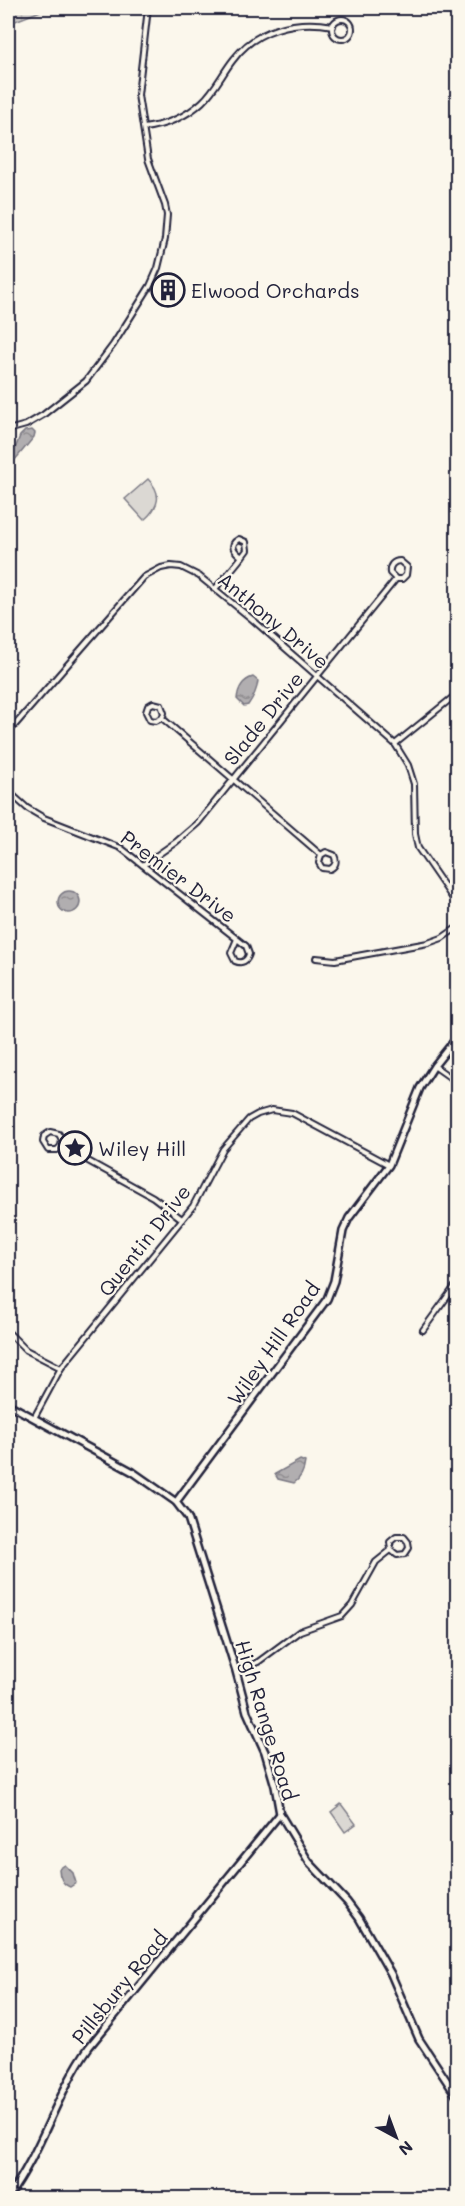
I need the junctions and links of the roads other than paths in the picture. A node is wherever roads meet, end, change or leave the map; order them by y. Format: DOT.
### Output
graph roads {
  1 [pos="148,8"];
  2 [pos="333,26"];
  3 [pos="144,128"];
  4 [pos="8,430"];
  5 [pos="242,557"];
  6 [pos="396,579"];
  7 [pos="214,589"];
  8 [pos="317,676"];
  9 [pos="458,693"];
  10 [pos="162,718"];
  11 [pos="8,733"];
  12 [pos="395,744"];
  13 [pos="233,780"];
  14 [pos="8,791"];
  15 [pos="321,855"];
  16 [pos="143,865"];
  17 [pos="458,906"];
  18 [pos="458,927"];
  19 [pos="237,939"];
  20 [pos="316,958"];
  21 [pos="458,1036"];
  22 [pos="434,1066"];
  23 [pos="458,1083"];
  24 [pos="61,1146"];
  25 [pos="389,1165"];
  26 [pos="182,1219"];
  27 [pos="458,1282"];
  28 [pos="423,1330"];
  29 [pos="8,1332"];
  30 [pos="61,1368"];
  31 [pos="8,1404"];
  32 [pos="34,1418"];
  33 [pos="176,1502"];
  34 [pos="391,1550"];
  35 [pos="236,1671"];
  36 [pos="280,1814"];
  37 [pos="458,2098"];
  38 [pos="8,2197"];
  1 -- 3 [label="street"];
  2 -- 2 [label="street"];
  2 -- 3 [label="street"];
  3 -- 4 [label="street"];
  5 -- 5 [label="street"];
  5 -- 7 [label="street"];
  6 -- 6 [label="street, Slade Drive"];
  6 -- 8 [label="street, Slade Drive"];
  7 -- 8 [label="street, Anthony Drive"];
  7 -- 11 [label="street, Anthony Drive"];
  8 -- 12 [label="street, Anthony Drive"];
  8 -- 13 [label="street, Slade Drive"];
  9 -- 12 [label="street"];
  10 -- 10 [label="street"];
  10 -- 13 [label="street"];
  12 -- 17 [label="street, Anthony Drive"];
  13 -- 15 [label="street"];
  13 -- 16 [label="street, Slade Drive"];
  14 -- 16 [label="street, Premier Drive"];
  15 -- 15 [label="street"];
  16 -- 19 [label="street, Premier Drive"];
  18 -- 20 [label="street"];
  19 -- 19 [label="street, Premier Drive"];
  21 -- 22 [label="street, Wiley Hill Road"];
  22 -- 23 [label="street"];
  22 -- 25 [label="street, Wiley Hill Road"];
  24 -- 24 [label="street"];
  24 -- 26 [label="street"];
  25 -- 26 [label="street, Quentin Drive"];
  25 -- 33 [label="street, Wiley Hill Road"];
  26 -- 30 [label="street, Quentin Drive"];
  27 -- 28 [label="street"];
  29 -- 30 [label="street"];
  30 -- 32 [label="street, Quentin Drive"];
  31 -- 32 [label="street, High Range Road"];
  32 -- 33 [label="street, High Range Road"];
  33 -- 35 [label="street, High Range Road"];
  34 -- 34 [label="street"];
  34 -- 35 [label="street"];
  35 -- 36 [label="street, High Range Road"];
  36 -- 37 [label="street, High Range Road"];
  36 -- 38 [label="street, Pillsbury Road"];
}
